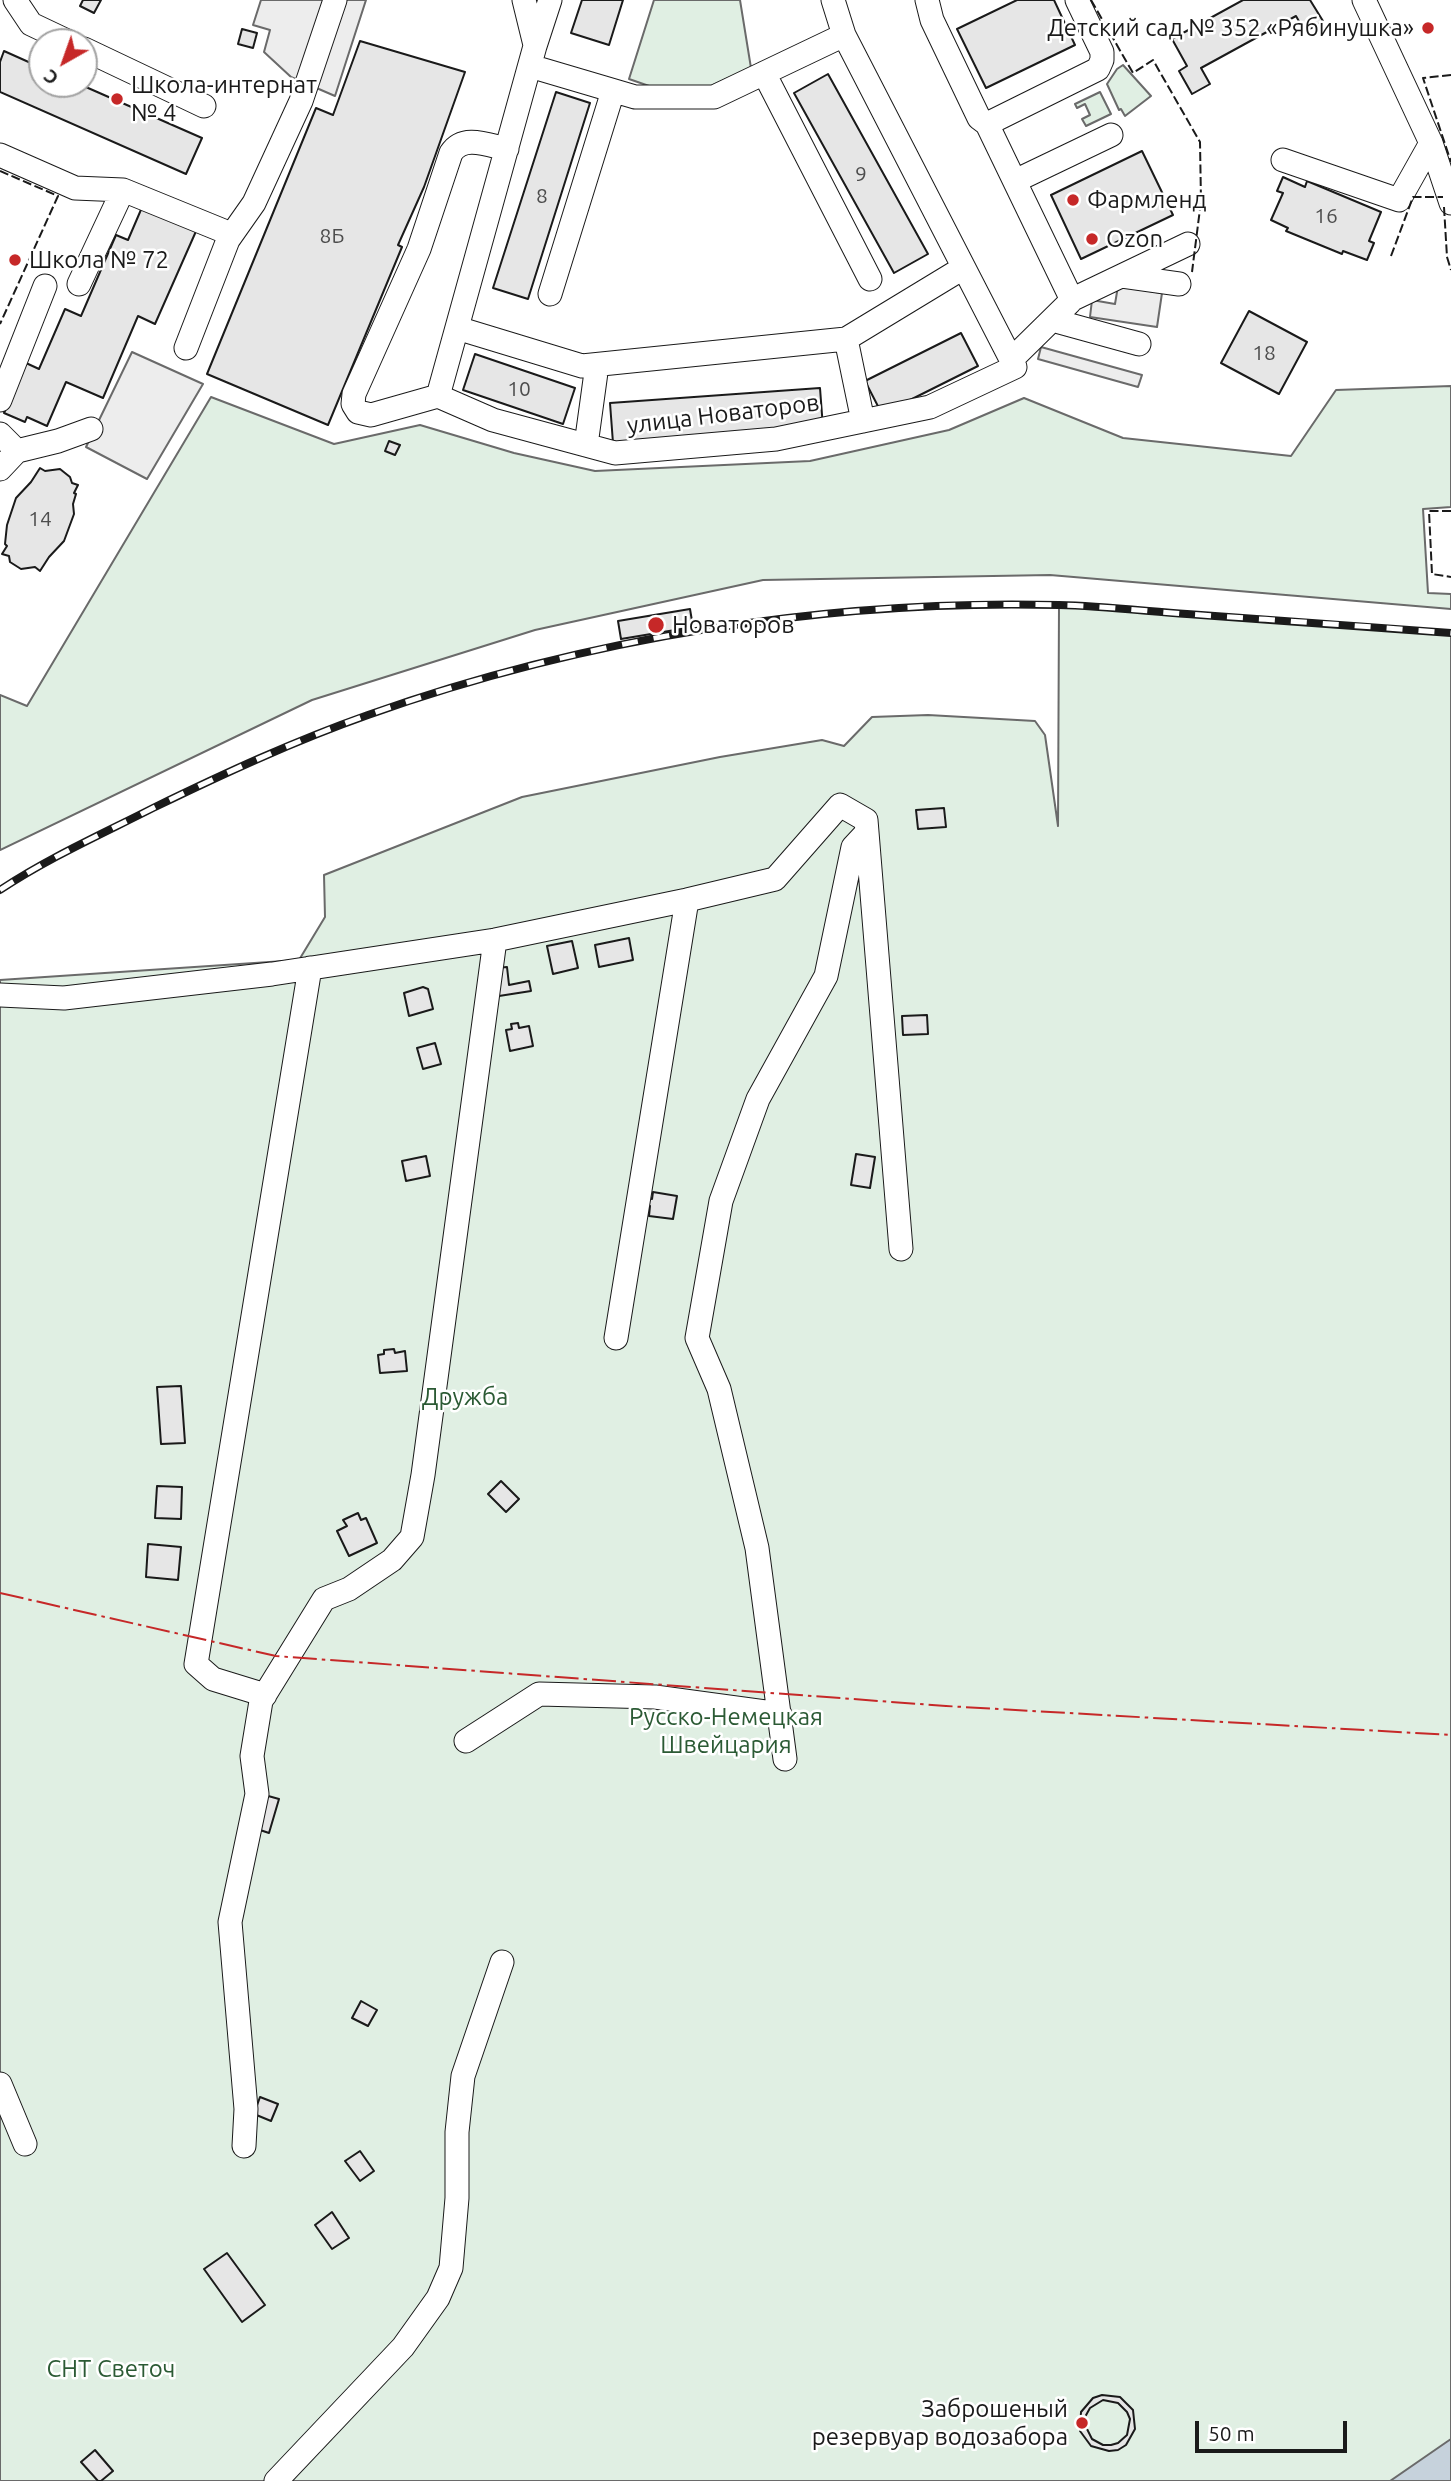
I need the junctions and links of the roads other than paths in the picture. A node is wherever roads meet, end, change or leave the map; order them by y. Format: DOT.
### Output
graph roads {
  1 [pos="15,0"];
  2 [pos="335,0"];
  3 [pos="524,0"];
  4 [pos="550,0"];
  5 [pos="833,0"];
  6 [pos="1077,0"];
  7 [pos="1364,0"];
  8 [pos="930,1"];
  9 [pos="39,28"];
  10 [pos="844,35"];
  11 [pos="98,56"];
  12 [pos="532,56"];
  13 [pos="764,73"];
  14 [pos="613,91"];
  15 [pos="204,106"];
  16 [pos="987,124"];
  17 [pos="1111,135"];
  18 [pos="1431,144"];
  19 [pos="507,149"];
  20 [pos="0,155"];
  21 [pos="1283,160"];
  22 [pos="1015,181"];
  23 [pos="122,190"];
  24 [pos="1451,203"];
  25 [pos="246,226"];
  26 [pos="1188,244"];
  27 [pos="963,268"];
  28 [pos="1122,275"];
  29 [pos="870,278"];
  30 [pos="79,284"];
  31 [pos="1179,284"];
  32 [pos="45,286"];
  33 [pos="550,293"];
  34 [pos="1071,300"];
  35 [pos="1052,320"];
  36 [pos="457,328"];
  37 [pos="846,339"];
  38 [pos="1139,344"];
  39 [pos="186,348"];
  40 [pos="1011,360"];
  41 [pos="597,365"];
  42 [pos="438,396"];
  43 [pos="0,400"];
  44 [pos="863,421"];
  45 [pos="91,429"];
  46 [pos="0,434"];
  47 [pos="586,445"];
  48 [pos="17,451"];
  49 [pos="0,469"];
  50 [pos="867,832"];
  51 [pos="687,900"];
  52 [pos="495,940"];
  53 [pos="310,968"];
  54 [pos="0,995"];
  55 [pos="901,1249"];
  56 [pos="616,1338"];
  57 [pos="265,1695"];
  58 [pos="780,1714"];
  59 [pos="466,1741"];
  60 [pos="785,1759"];
  61 [pos="502,1962"];
  62 [pos="0,2084"];
  63 [pos="25,2144"];
  64 [pos="244,2146"];
  65 [pos="276,2481"];
  1 -- 9 [label="street"];
  2 -- 25 [label="street"];
  3 -- 12 [label="street"];
  4 -- 12 [label="street"];
  5 -- 10 [label="street"];
  6 -- 16 [label="street"];
  7 -- 18 [label="street"];
  8 -- 16 [label="street"];
  10 -- 13 [label="street"];
  10 -- 27 [label="street"];
  11 -- 15 [label="street"];
  12 -- 14 [label="street"];
  12 -- 19 [label="street"];
  13 -- 14 [label="street"];
  13 -- 29 [label="street"];
  14 -- 33 [label="street"];
  16 -- 22 [label="street"];
  17 -- 22 [label="street"];
  18 -- 21 [label="street"];
  18 -- 24 [label="street"];
  19 -- 36 [label="street"];
  19 -- 42 [label="street"];
  20 -- 23 [label="street"];
  22 -- 34 [label="street"];
  23 -- 25 [label="street"];
  23 -- 30 [label="street"];
  25 -- 39 [label="street"];
  26 -- 28 [label="street"];
  27 -- 37 [label="street"];
  27 -- 40 [label="street"];
  28 -- 31 [label="street"];
  28 -- 34 [label="street"];
  32 -- 43 [label="street"];
  34 -- 35 [label="street"];
  35 -- 38 [label="street"];
  35 -- 40 [label="street"];
  36 -- 41 [label="street"];
  36 -- 42 [label="street"];
  37 -- 41 [label="street"];
  37 -- 44 [label="street"];
  40 -- 44 [label="street, улица Новаторов"];
  41 -- 47 [label="street"];
  42 -- 47 [label="street, улица Новаторов"];
  44 -- 47 [label="street, улица Новаторов"];
  45 -- 48 [label="street"];
  46 -- 48 [label="street"];
  48 -- 49 [label="street"];
  50 -- 51 [label="street"];
  50 -- 55 [label="street"];
  50 -- 58 [label="street"];
  51 -- 52 [label="street"];
  51 -- 56 [label="street"];
  52 -- 53 [label="street"];
  52 -- 57 [label="street"];
  53 -- 54 [label="street"];
  53 -- 57 [label="street"];
  57 -- 64 [label="street"];
  58 -- 59 [label="street"];
  58 -- 60 [label="street"];
  61 -- 65 [label="street"];
  62 -- 63 [label="street"];
}
